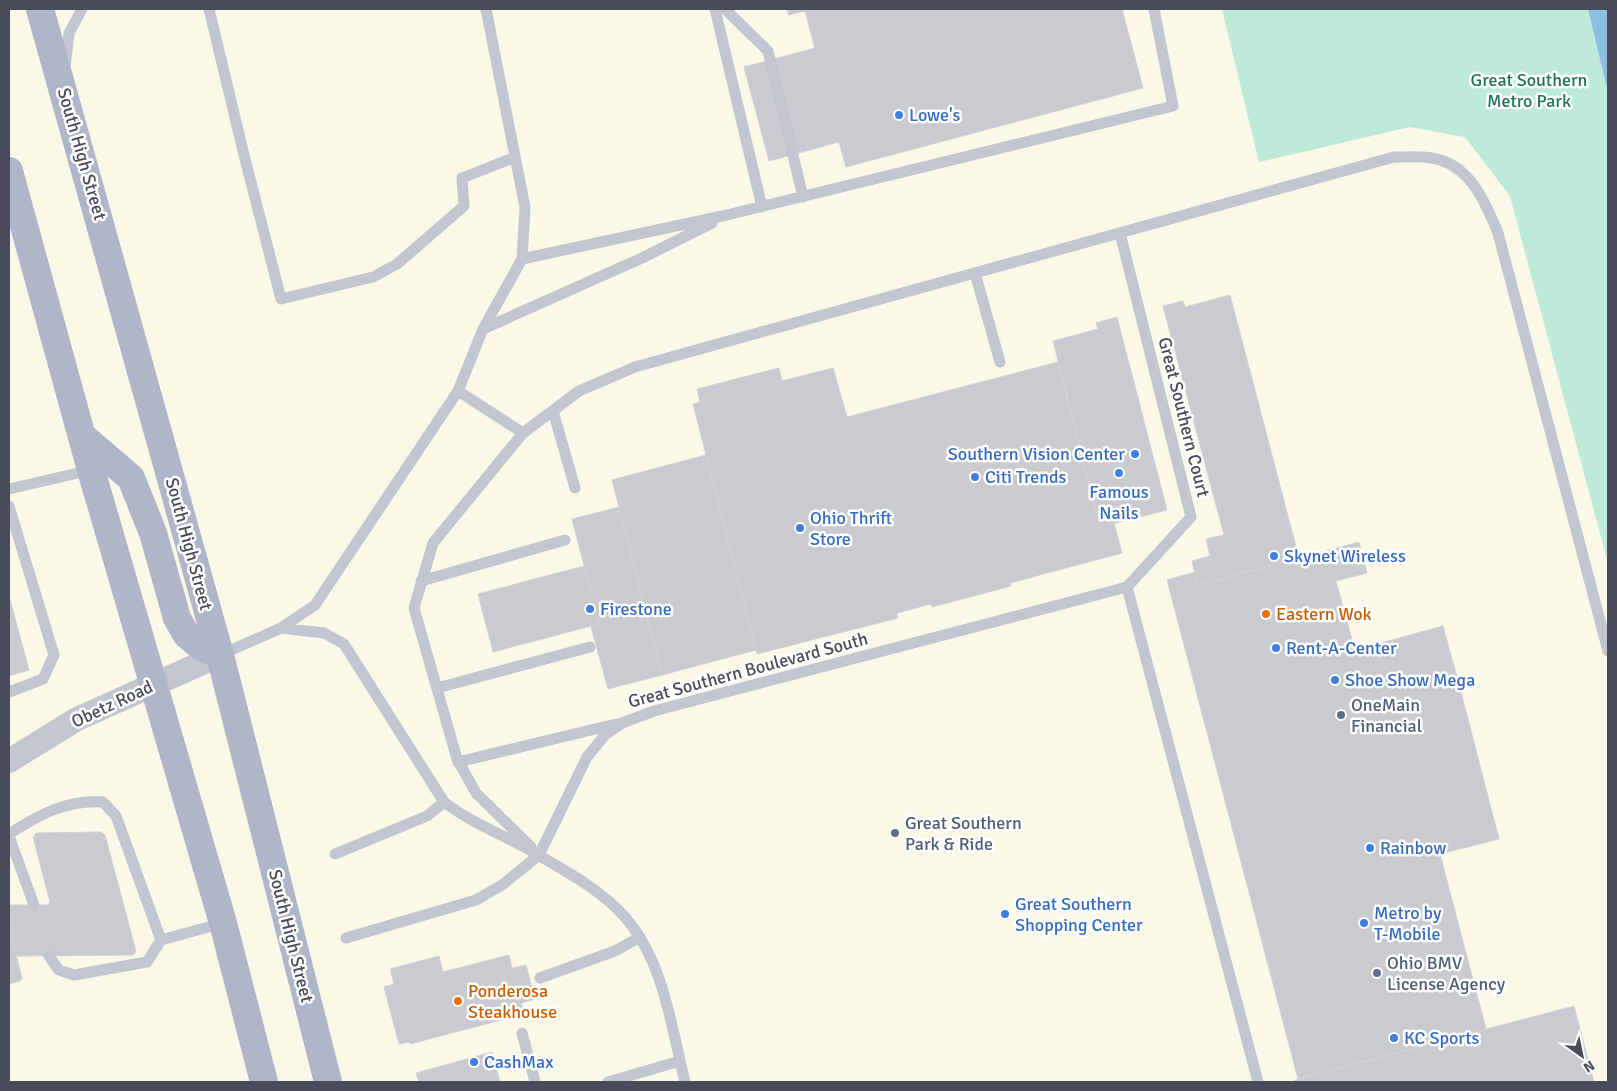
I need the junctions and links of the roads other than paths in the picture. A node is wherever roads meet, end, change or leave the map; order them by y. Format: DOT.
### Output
graph roads {
  1 [pos="40,9"];
  2 [pos="82,9"];
  3 [pos="209,9"];
  4 [pos="486,9"];
  5 [pos="715,9"];
  6 [pos="725,9"];
  7 [pos="1154,9"];
  8 [pos="63,84"];
  9 [pos="514,158"];
  10 [pos="9,170"];
  11 [pos="803,196"];
  12 [pos="762,206"];
  13 [pos="727,215"];
  14 [pos="1120,233"];
  15 [pos="522,259"];
  16 [pos="975,273"];
  17 [pos="483,329"];
  18 [pos="1000,362"];
  19 [pos="458,391"];
  20 [pos="553,410"];
  21 [pos="523,433"];
  22 [pos="82,436"];
  23 [pos="91,470"];
  24 [pos="575,488"];
  25 [pos="9,489"];
  26 [pos="9,506"];
  27 [pos="565,540"];
  28 [pos="422,581"];
  29 [pos="1127,587"];
  30 [pos="281,628"];
  31 [pos="590,647"];
  32 [pos="1608,651"];
  33 [pos="220,655"];
  34 [pos="155,684"];
  35 [pos="437,688"];
  36 [pos="9,692"];
  37 [pos="622,722"];
  38 [pos="9,760"];
  39 [pos="458,762"];
  40 [pos="444,802"];
  41 [pos="9,835"];
  42 [pos="335,854"];
  43 [pos="540,856"];
  44 [pos="34,905"];
  45 [pos="223,923"];
  46 [pos="640,937"];
  47 [pos="346,938"];
  48 [pos="161,940"];
  49 [pos="49,956"];
  50 [pos="540,978"];
  51 [pos="522,1033"];
  52 [pos="680,1061"];
  53 [pos="264,1082"];
  54 [pos="328,1082"];
  55 [pos="535,1082"];
  56 [pos="608,1082"];
  57 [pos="685,1082"];
  58 [pos="1258,1082"];
  1 -- 8 [label="main road, South High Street"];
  2 -- 8 [label="lane"];
  3 -- 9 [label="lane"];
  4 -- 9 [label="lane"];
  5 -- 12 [label="lane"];
  6 -- 11 [label="lane"];
  7 -- 11 [label="lane"];
  8 -- 33 [label="main road, South High Street"];
  9 -- 15 [label="lane"];
  10 -- 22 [label="main road"];
  11 -- 12 [label="lane"];
  12 -- 13 [label="lane"];
  13 -- 15 [label="lane"];
  13 -- 17 [label="lane"];
  14 -- 16 [label="lane"];
  14 -- 29 [label="lane, Great Southern Court"];
  14 -- 32 [label="lane"];
  15 -- 17 [label="lane"];
  16 -- 18 [label="lane"];
  16 -- 20 [label="lane"];
  17 -- 19 [label="lane"];
  19 -- 21 [label="lane"];
  19 -- 30 [label="lane"];
  20 -- 21 [label="lane"];
  20 -- 24 [label="lane"];
  21 -- 28 [label="lane"];
  22 -- 23 [label="main road"];
  22 -- 33 [label="main road"];
  23 -- 25 [label="lane"];
  23 -- 34 [label="main road"];
  26 -- 36 [label="lane"];
  27 -- 28 [label="lane"];
  28 -- 35 [label="lane"];
  29 -- 37 [label="lane, Great Southern Boulevard South"];
  29 -- 58 [label="lane"];
  30 -- 33 [label="lane"];
  30 -- 40 [label="lane"];
  31 -- 35 [label="lane"];
  33 -- 34 [label="street, Obetz Road"];
  33 -- 54 [label="main road, South High Street"];
  34 -- 38 [label="street, Obetz Road"];
  34 -- 45 [label="main road"];
  35 -- 39 [label="lane"];
  37 -- 39 [label="lane"];
  37 -- 43 [label="lane, Great Southern Boulevard South"];
  39 -- 43 [label="lane"];
  40 -- 42 [label="lane"];
  40 -- 43 [label="lane"];
  41 -- 44 [label="lane"];
  41 -- 48 [label="lane"];
  43 -- 46 [label="lane"];
  43 -- 47 [label="lane"];
  45 -- 48 [label="lane"];
  45 -- 53 [label="main road"];
  46 -- 50 [label="lane"];
  46 -- 52 [label="lane"];
  48 -- 49 [label="lane"];
  51 -- 55 [label="lane"];
  52 -- 56 [label="lane"];
  52 -- 57 [label="lane"];
}
